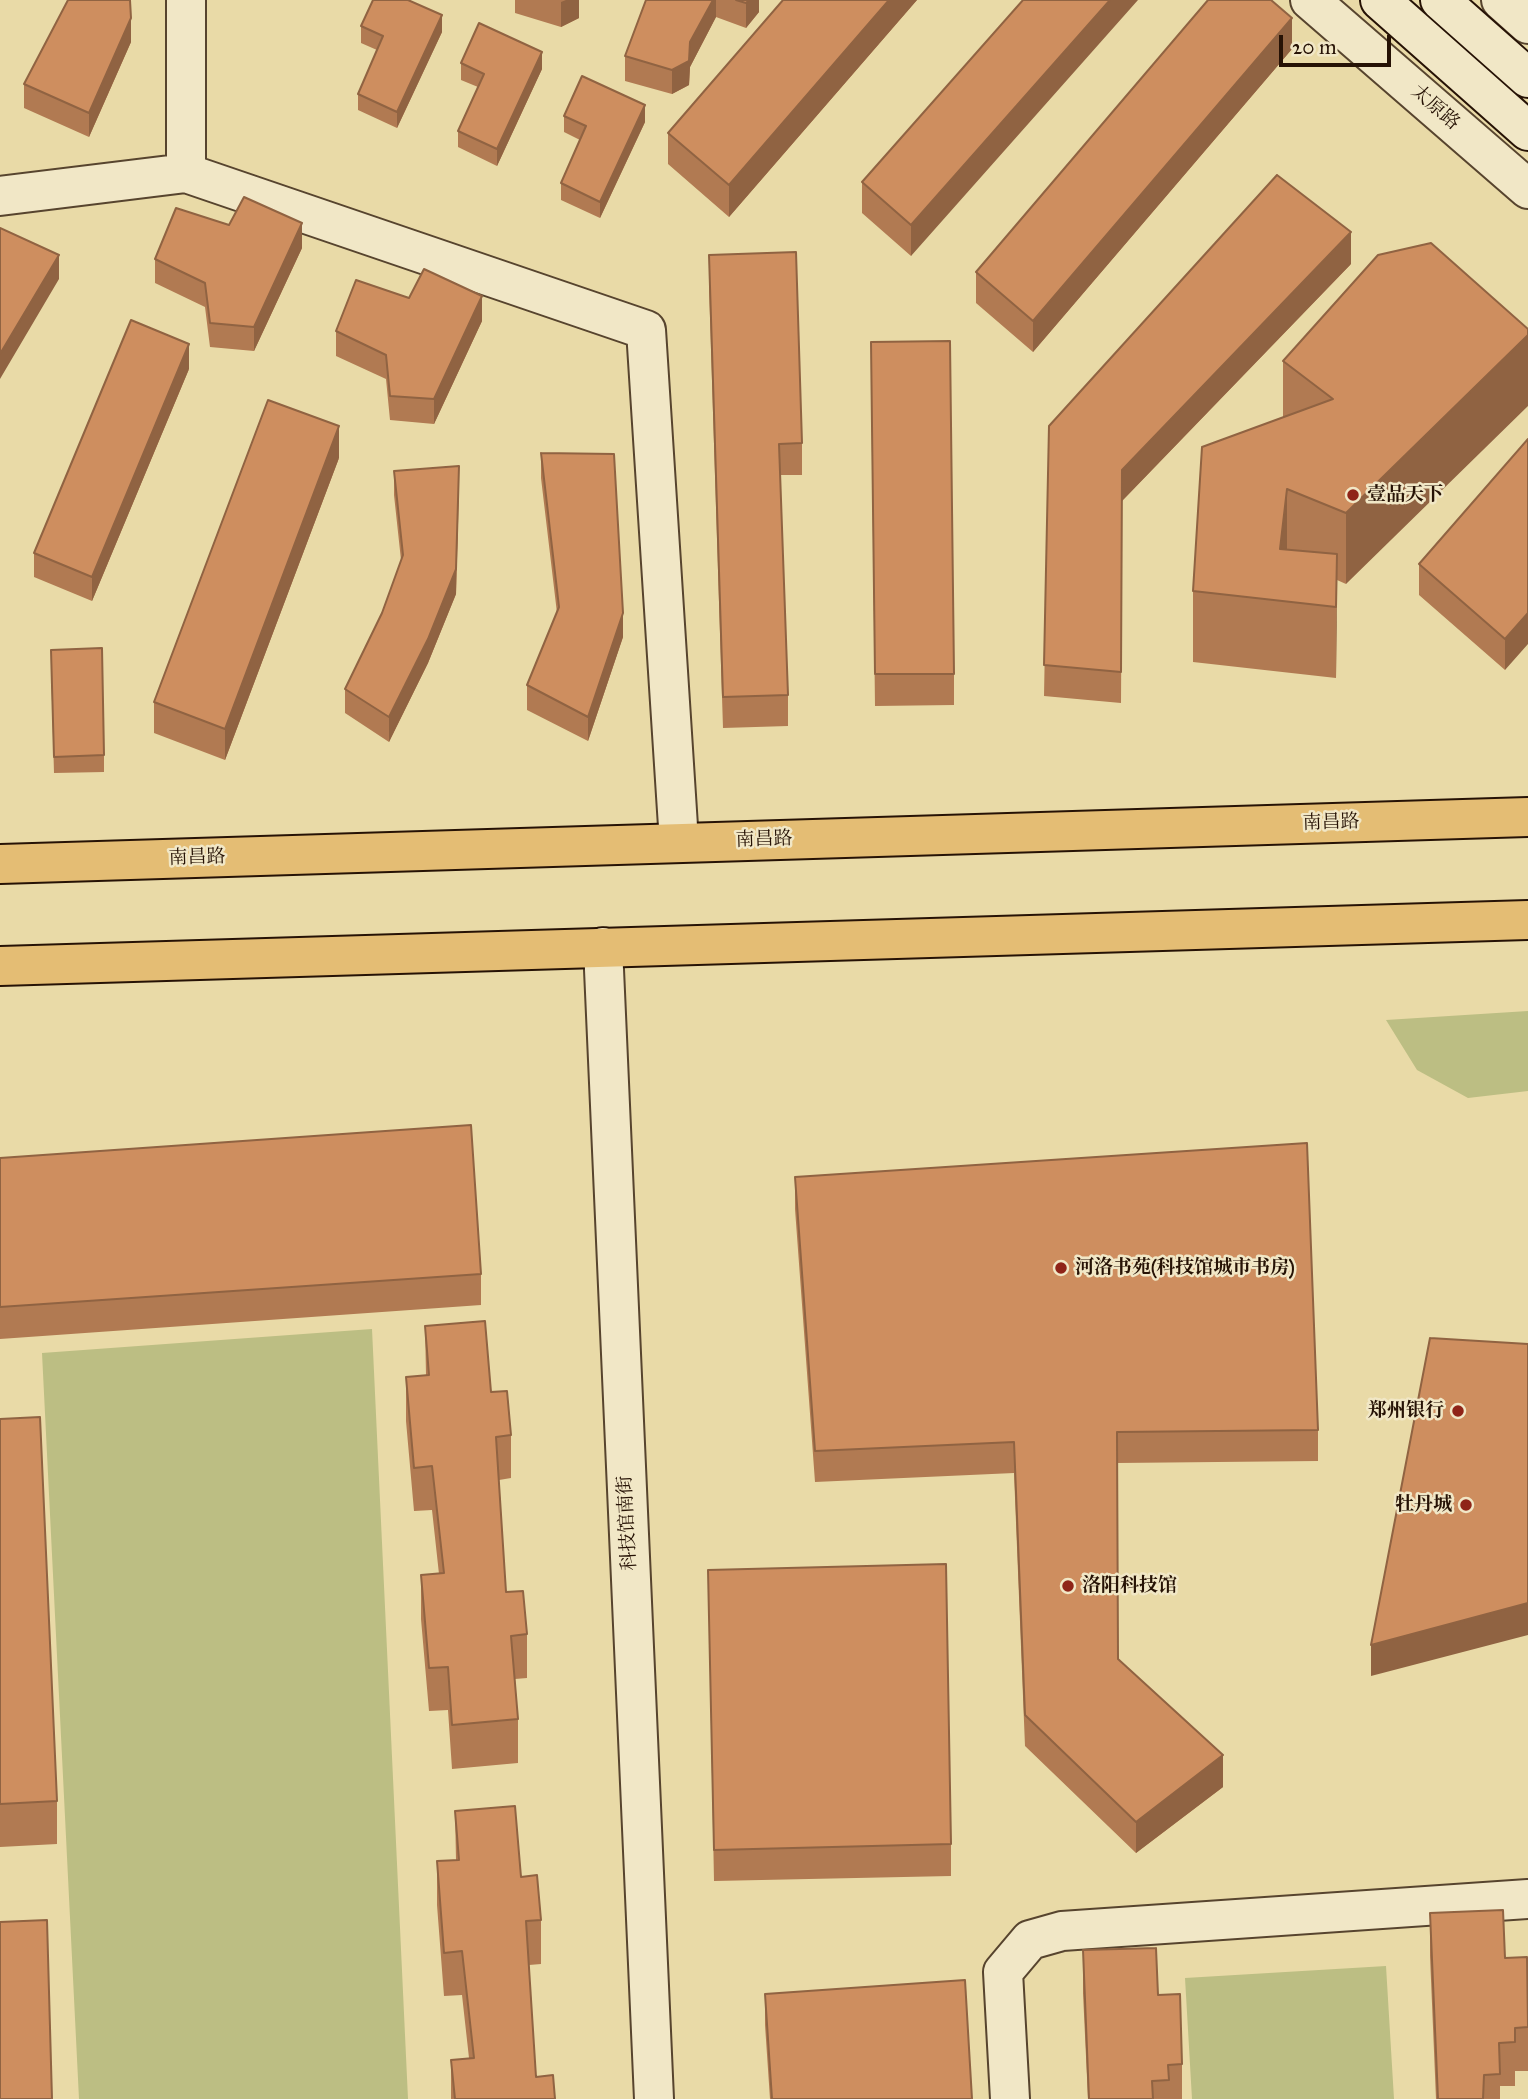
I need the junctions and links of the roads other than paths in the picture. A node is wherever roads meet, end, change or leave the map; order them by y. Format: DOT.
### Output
graph roads {
  1 [pos="186,0"];
  2 [pos="1310,0"];
  3 [pos="1380,0"];
  4 [pos="1440,0"];
  5 [pos="1501,0"];
  6 [pos="1528,24"];
  7 [pos="1528,78"];
  8 [pos="1528,131"];
  9 [pos="186,173"];
  10 [pos="1528,189"];
  11 [pos="0,196"];
  12 [pos="1528,817"];
  13 [pos="679,842"];
  14 [pos="0,864"];
  15 [pos="1528,920"];
  16 [pos="603,947"];
  17 [pos="0,966"];
  18 [pos="1528,1899"];
  19 [pos="654,2099"];
  20 [pos="1010,2099"];
  1 -- 9 [label="street"];
  2 -- 10 [label="street, 太原路"];
  3 -- 8 [label="street"];
  4 -- 7 [label="street"];
  5 -- 6 [label="street"];
  9 -- 11 [label="street"];
  9 -- 13 [label="street"];
  12 -- 13 [label="main road, 南昌路"];
  13 -- 14 [label="main road, 南昌路"];
  15 -- 16 [label="main road"];
  16 -- 17 [label="main road"];
  16 -- 19 [label="street, 科技馆南街"];
  18 -- 20 [label="street"];
}
